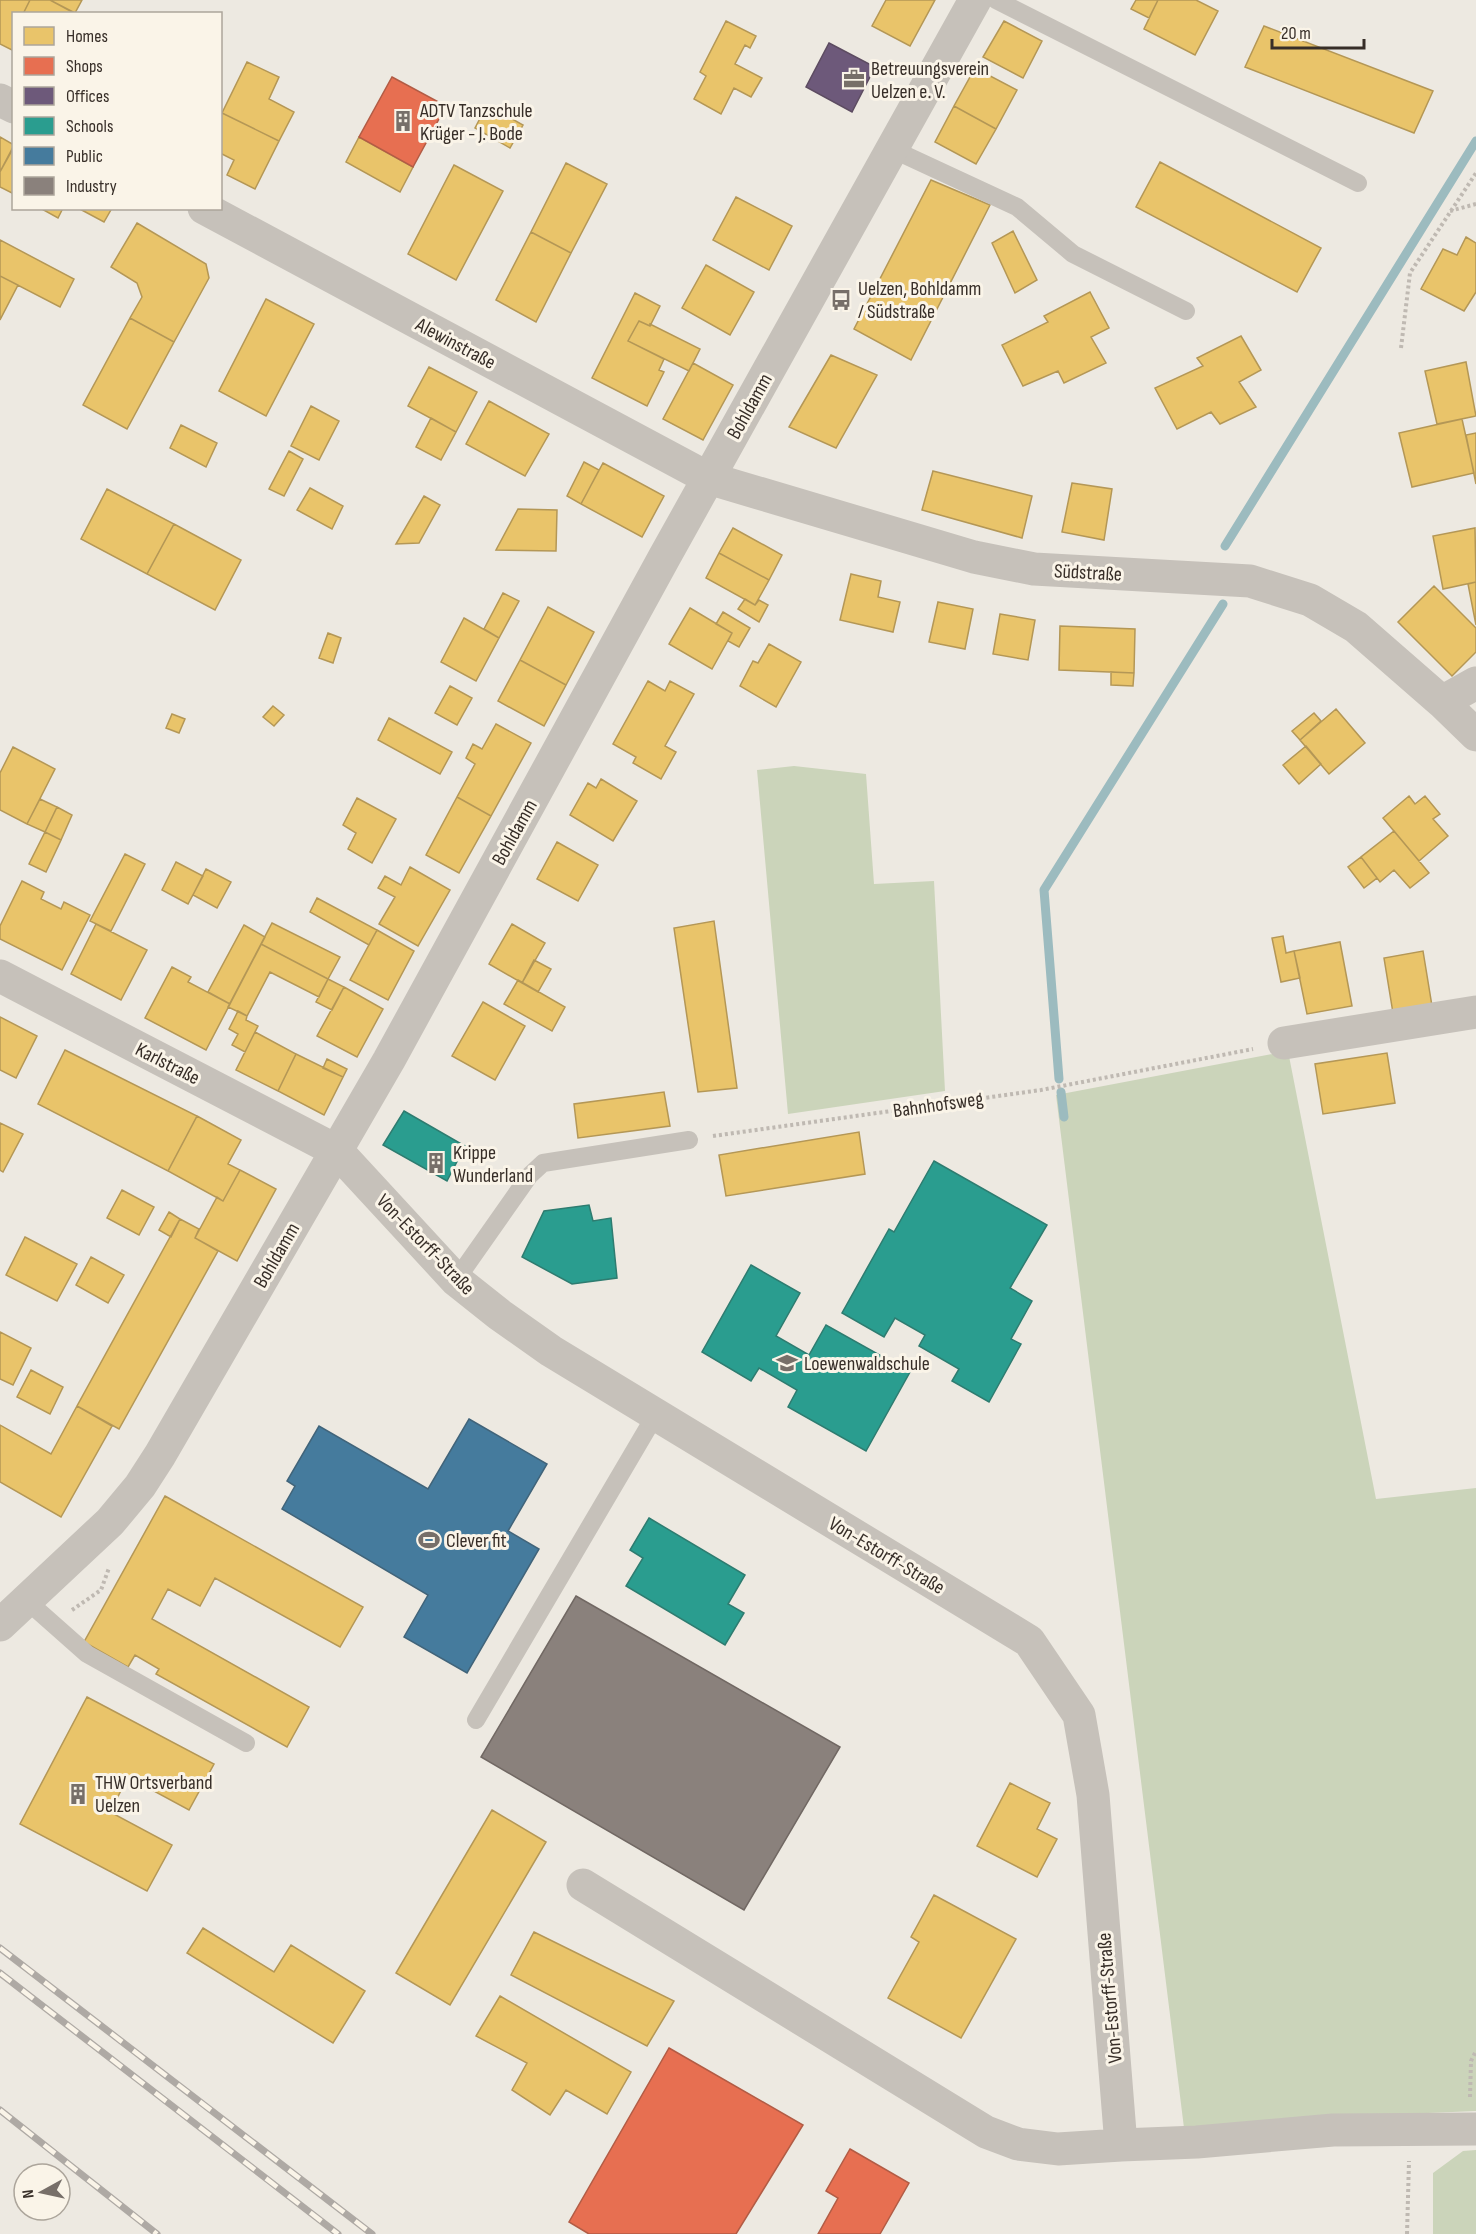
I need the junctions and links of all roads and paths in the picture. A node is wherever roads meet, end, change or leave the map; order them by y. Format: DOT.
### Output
graph roads {
  1 [pos="975,0"];
  2 [pos="996,0"];
  3 [pos="892,149"];
  4 [pos="1476,173"];
  5 [pos="1358,183"];
  6 [pos="1476,204"];
  7 [pos="208,210"];
  8 [pos="1450,212"];
  9 [pos="1186,311"];
  10 [pos="1401,348"];
  11 [pos="708,478"];
  12 [pos="1476,683"];
  13 [pos="1442,702"];
  14 [pos="1476,735"];
  15 [pos="0,976"];
  16 [pos="1476,1012"];
  17 [pos="1284,1043"];
  18 [pos="689,1140"];
  19 [pos="337,1150"];
  20 [pos="456,1280"];
  21 [pos="656,1414"];
  22 [pos="26,1600"];
  23 [pos="0,1625"];
  24 [pos="476,1720"];
  25 [pos="246,1743"];
  26 [pos="583,1885"];
  27 [pos="1476,2051"];
  28 [pos="1410,2130"];
  29 [pos="1472,2130"];
  30 [pos="1121,2145"];
  31 [pos="1407,2234"];
  1 -- 3 [label="street, Bohldamm"];
  2 -- 5 [label="lane"];
  3 -- 9 [label="lane"];
  3 -- 11 [label="street, Bohldamm"];
  4 -- 8 [label="path"];
  6 -- 8 [label="path"];
  7 -- 11 [label="street, Alewinstraße"];
  8 -- 10 [label="path"];
  11 -- 13 [label="street, Südstraße"];
  11 -- 19 [label="street, Bohldamm"];
  12 -- 13 [label="street"];
  13 -- 14 [label="street, Südstraße"];
  15 -- 19 [label="street, Karlstraße"];
  16 -- 17 [label="street"];
  17 -- 18 [label="path, Bahnhofsweg"];
  18 -- 20 [label="lane"];
  19 -- 20 [label="street, Von-Estorff-Straße"];
  19 -- 22 [label="street, Bohldamm"];
  20 -- 21 [label="street, Von-Estorff-Straße"];
  21 -- 24 [label="lane"];
  21 -- 30 [label="street, Von-Estorff-Straße"];
  22 -- 23 [label="street, Bohldamm"];
  22 -- 25 [label="lane"];
  26 -- 30 [label="street"];
  27 -- 29 [label="path"];
  28 -- 29 [label="street"];
  28 -- 30 [label="street"];
  28 -- 31 [label="path"];
}
